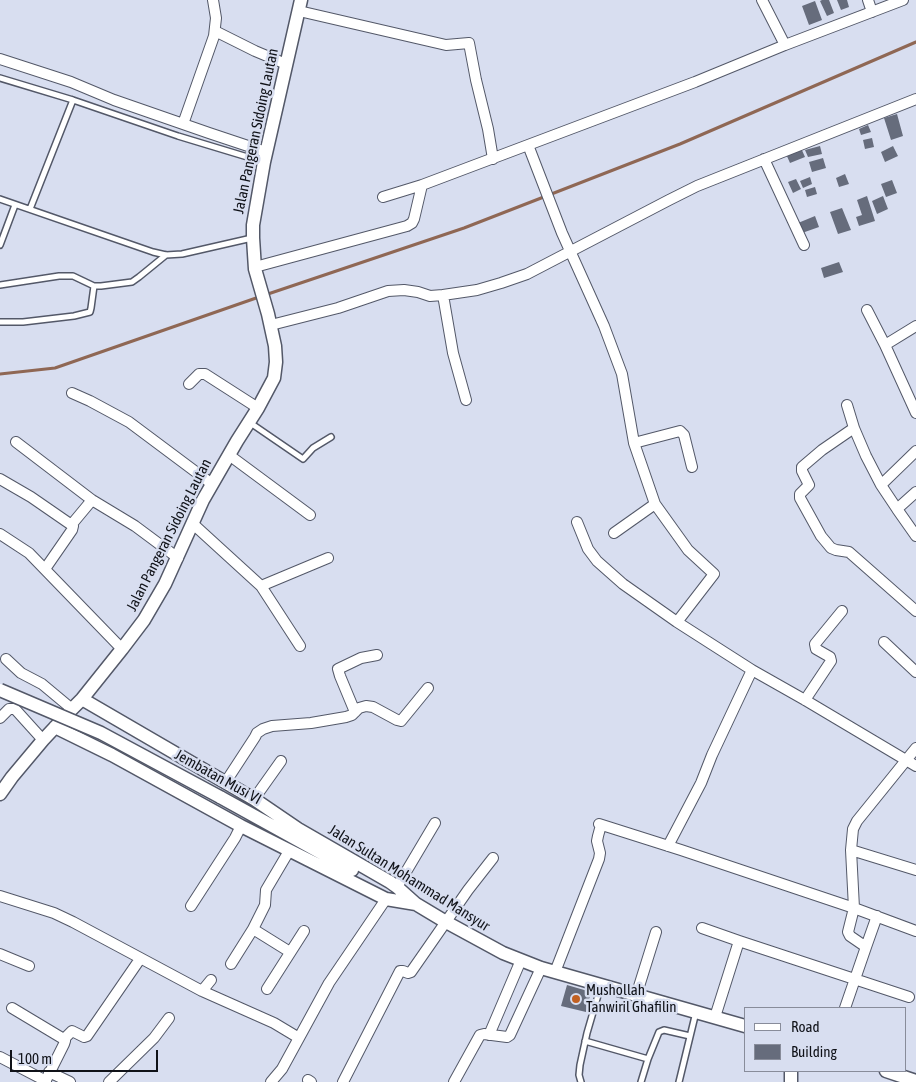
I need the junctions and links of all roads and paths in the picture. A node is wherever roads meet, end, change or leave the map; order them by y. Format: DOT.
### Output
graph roads {
  1 [pos="213,0"];
  2 [pos="762,0"];
  3 [pos="868,0"];
  4 [pos="903,0"];
  5 [pos="300,5"];
  6 [pos="872,12"];
  7 [pos="215,31"];
  8 [pos="785,45"];
  9 [pos="0,59"];
  10 [pos="286,64"];
  11 [pos="0,78"];
  12 [pos="916,99"];
  13 [pos="73,100"];
  14 [pos="182,124"];
  15 [pos="528,145"];
  16 [pos="265,157"];
  17 [pos="493,158"];
  18 [pos="764,159"];
  19 [pos="422,185"];
  20 [pos="383,197"];
  21 [pos="0,199"];
  22 [pos="15,205"];
  23 [pos="30,210"];
  24 [pos="253,238"];
  25 [pos="0,245"];
  26 [pos="804,245"];
  27 [pos="570,251"];
  28 [pos="166,255"];
  29 [pos="255,268"];
  30 [pos="0,285"];
  31 [pos="94,286"];
  32 [pos="443,295"];
  33 [pos="867,310"];
  34 [pos="270,320"];
  35 [pos="0,322"];
  36 [pos="916,326"];
  37 [pos="885,345"];
  38 [pos="189,384"];
  39 [pos="72,393"];
  40 [pos="466,400"];
  41 [pos="846,405"];
  42 [pos="258,408"];
  43 [pos="916,413"];
  44 [pos="248,424"];
  45 [pos="854,428"];
  46 [pos="331,437"];
  47 [pos="16,442"];
  48 [pos="634,443"];
  49 [pos="916,451"];
  50 [pos="229,455"];
  51 [pos="692,467"];
  52 [pos="0,480"];
  53 [pos="212,484"];
  54 [pos="881,484"];
  55 [pos="916,492"];
  56 [pos="92,500"];
  57 [pos="655,504"];
  58 [pos="897,510"];
  59 [pos="310,515"];
  60 [pos="577,522"];
  61 [pos="192,523"];
  62 [pos="72,524"];
  63 [pos="614,533"];
  64 [pos="0,534"];
  65 [pos="916,536"];
  66 [pos="178,558"];
  67 [pos="328,558"];
  68 [pos="45,569"];
  69 [pos="261,586"];
  70 [pos="842,611"];
  71 [pos="916,611"];
  72 [pos="677,622"];
  73 [pos="884,642"];
  74 [pos="300,646"];
  75 [pos="122,649"];
  76 [pos="377,655"];
  77 [pos="6,659"];
  78 [pos="752,670"];
  79 [pos="916,672"];
  80 [pos="428,688"];
  81 [pos="0,690"];
  82 [pos="82,699"];
  83 [pos="805,700"];
  84 [pos="72,709"];
  85 [pos="354,712"];
  86 [pos="0,718"];
  87 [pos="55,727"];
  88 [pos="44,740"];
  89 [pos="916,748"];
  90 [pos="905,760"];
  91 [pos="281,761"];
  92 [pos="916,766"];
  93 [pos="225,783"];
  94 [pos="0,794"];
  95 [pos="254,799"];
  96 [pos="436,823"];
  97 [pos="241,826"];
  98 [pos="668,846"];
  99 [pos="851,850"];
  100 [pos="289,851"];
  101 [pos="493,858"];
  102 [pos="916,870"];
  103 [pos="397,887"];
  104 [pos="0,896"];
  105 [pos="386,899"];
  106 [pos="416,904"];
  107 [pos="191,906"];
  108 [pos="854,908"];
  109 [pos="877,916"];
  110 [pos="446,922"];
  111 [pos="702,928"];
  112 [pos="253,929"];
  113 [pos="304,931"];
  114 [pos="916,931"];
  115 [pos="656,932"];
  116 [pos="739,941"];
  117 [pos="866,947"];
  118 [pos="290,952"];
  119 [pos="0,954"];
  120 [pos="140,959"];
  121 [pos="521,960"];
  122 [pos="231,964"];
  123 [pos="29,966"];
  124 [pos="541,968"];
  125 [pos="555,972"];
  126 [pos="210,980"];
  127 [pos="855,980"];
  128 [pos="601,985"];
  129 [pos="267,989"];
  130 [pos="202,991"];
  131 [pos="636,996"];
  132 [pos="909,997"];
  133 [pos="845,1007"];
  134 [pos="12,1008"];
  135 [pos="696,1012"];
  136 [pos="715,1017"];
  137 [pos="169,1018"];
  138 [pos="744,1026"];
  139 [pos="488,1035"];
  140 [pos="690,1036"];
  141 [pos="299,1038"];
  142 [pos="64,1039"];
  143 [pos="585,1041"];
  144 [pos="0,1057"];
  145 [pos="648,1059"];
  146 [pos="889,1072"];
  147 [pos="47,1078"];
  148 [pos="916,1081"];
  149 [pos="70,1082"];
  150 [pos="110,1082"];
  151 [pos="271,1082"];
  152 [pos="344,1082"];
  153 [pos="454,1082"];
  154 [pos="581,1082"];
  155 [pos="641,1082"];
  156 [pos="679,1082"];
  1 -- 7 [label="street"];
  2 -- 8 [label="street"];
  3 -- 6 [label="street"];
  4 -- 6 [label="street"];
  5 -- 10 [label="street, Jalan Pangeran Sidoing Lautan"];
  5 -- 17 [label="street"];
  6 -- 8 [label="street"];
  7 -- 10 [label="street"];
  7 -- 14 [label="street"];
  8 -- 15 [label="street"];
  9 -- 14 [label="street"];
  10 -- 16 [label="street, Jalan Pangeran Sidoing Lautan"];
  11 -- 13 [label="lane"];
  12 -- 18 [label="street"];
  13 -- 16 [label="lane"];
  13 -- 23 [label="lane"];
  14 -- 16 [label="street"];
  15 -- 17 [label="street"];
  15 -- 27 [label="street"];
  16 -- 24 [label="street, Jalan Pangeran Sidoing Lautan"];
  17 -- 19 [label="street"];
  18 -- 26 [label="street"];
  18 -- 27 [label="street"];
  19 -- 20 [label="street"];
  19 -- 29 [label="street"];
  21 -- 22 [label="lane"];
  22 -- 23 [label="lane"];
  22 -- 25 [label="lane"];
  23 -- 28 [label="lane"];
  24 -- 28 [label="lane"];
  24 -- 29 [label="street, Jalan Pangeran Sidoing Lautan"];
  27 -- 32 [label="street"];
  27 -- 48 [label="street"];
  28 -- 31 [label="lane"];
  29 -- 34 [label="street, Jalan Pangeran Sidoing Lautan"];
  30 -- 31 [label="lane"];
  31 -- 35 [label="lane"];
  32 -- 34 [label="street"];
  32 -- 40 [label="street"];
  33 -- 37 [label="street"];
  34 -- 42 [label="street, Jalan Pangeran Sidoing Lautan"];
  36 -- 37 [label="street"];
  37 -- 43 [label="street"];
  38 -- 42 [label="street"];
  39 -- 53 [label="street"];
  41 -- 45 [label="street"];
  42 -- 44 [label="street, Jalan Pangeran Sidoing Lautan"];
  44 -- 46 [label="lane"];
  44 -- 50 [label="street, Jalan Pangeran Sidoing Lautan"];
  45 -- 54 [label="street"];
  45 -- 71 [label="street"];
  47 -- 56 [label="street"];
  48 -- 51 [label="street"];
  48 -- 57 [label="street"];
  49 -- 54 [label="street"];
  50 -- 53 [label="street, Jalan Pangeran Sidoing Lautan"];
  50 -- 59 [label="street"];
  52 -- 62 [label="street"];
  53 -- 61 [label="street, Jalan Pangeran Sidoing Lautan"];
  54 -- 58 [label="street"];
  55 -- 58 [label="street"];
  56 -- 62 [label="street"];
  56 -- 66 [label="street"];
  57 -- 63 [label="street"];
  57 -- 72 [label="street"];
  58 -- 65 [label="street"];
  60 -- 72 [label="street"];
  61 -- 66 [label="street, Jalan Pangeran Sidoing Lautan"];
  61 -- 69 [label="street"];
  62 -- 68 [label="street"];
  64 -- 68 [label="street"];
  66 -- 75 [label="street, Jalan Pangeran Sidoing Lautan"];
  67 -- 69 [label="street"];
  68 -- 75 [label="street"];
  69 -- 74 [label="street"];
  70 -- 83 [label="street"];
  72 -- 78 [label="street"];
  73 -- 79 [label="street"];
  75 -- 82 [label="street, Jalan Pangeran Sidoing Lautan"];
  76 -- 85 [label="street"];
  77 -- 84 [label="street"];
  78 -- 83 [label="street"];
  78 -- 98 [label="street"];
  80 -- 85 [label="street"];
  81 -- 106 [label="street, Jembatan Musi VI, bridge"];
  82 -- 84 [label="street, Jalan Pangeran Sidoing Lautan"];
  82 -- 93 [label="street, Jalan Sultan Mohammad Mansyur"];
  83 -- 90 [label="street"];
  84 -- 87 [label="street, Jalan Pangeran Sidoing Lautan"];
  85 -- 93 [label="street"];
  86 -- 88 [label="street"];
  87 -- 88 [label="street, Jalan Pangeran Sidoing Lautan"];
  87 -- 97 [label="street"];
  88 -- 94 [label="street, Jalan Pangeran Sidoing Lautan"];
  89 -- 90 [label="street"];
  90 -- 92 [label="street"];
  90 -- 99 [label="street"];
  91 -- 95 [label="street"];
  93 -- 95 [label="street, Jalan Sultan Mohammad Mansyur"];
  95 -- 103 [label="street, Jalan Sultan Mohammad Mansyur"];
  96 -- 103 [label="street"];
  97 -- 100 [label="street"];
  97 -- 107 [label="street"];
  98 -- 108 [label="street"];
  98 -- 125 [label="street"];
  99 -- 102 [label="street"];
  99 -- 108 [label="street"];
  100 -- 105 [label="street"];
  100 -- 112 [label="street"];
  101 -- 110 [label="street"];
  103 -- 106 [label="street, Jalan Sultan Mohammad Mansyur"];
  104 -- 120 [label="street"];
  105 -- 106 [label="street"];
  105 -- 141 [label="street"];
  106 -- 110 [label="street, Jalan Sultan Mohammad Mansyur"];
  108 -- 109 [label="street"];
  108 -- 117 [label="street"];
  109 -- 114 [label="street"];
  109 -- 117 [label="street"];
  110 -- 121 [label="street, Jalan Sultan Mohammad Mansyur"];
  110 -- 152 [label="street"];
  111 -- 116 [label="street"];
  112 -- 118 [label="street"];
  112 -- 122 [label="street"];
  113 -- 118 [label="street"];
  115 -- 131 [label="street"];
  116 -- 127 [label="street"];
  116 -- 136 [label="street"];
  117 -- 127 [label="street"];
  118 -- 129 [label="street"];
  119 -- 123 [label="street"];
  120 -- 130 [label="street"];
  120 -- 142 [label="street"];
  121 -- 124 [label="street, Jalan Sultan Mohammad Mansyur"];
  121 -- 139 [label="street"];
  124 -- 125 [label="street, Jalan Sultan Mohammad Mansyur"];
  124 -- 139 [label="street"];
  125 -- 128 [label="street, Jalan Sultan Mohammad Mansyur"];
  126 -- 130 [label="street"];
  127 -- 132 [label="street"];
  127 -- 133 [label="street"];
  128 -- 131 [label="street, Jalan Sultan Mohammad Mansyur"];
  128 -- 143 [label="lane"];
  130 -- 141 [label="street"];
  131 -- 135 [label="street, Jalan Sultan Mohammad Mansyur"];
  134 -- 142 [label="street"];
  135 -- 136 [label="street, Jalan Sultan Mohammad Mansyur"];
  135 -- 140 [label="lane"];
  136 -- 138 [label="street, Jalan Sultan Mohammad Mansyur"];
  137 -- 150 [label="street"];
  139 -- 153 [label="street"];
  140 -- 145 [label="lane"];
  140 -- 156 [label="lane"];
  141 -- 151 [label="street"];
  142 -- 147 [label="street"];
  143 -- 145 [label="lane"];
  143 -- 154 [label="lane"];
  144 -- 147 [label="street"];
  145 -- 155 [label="lane"];
  146 -- 148 [label="street"];
  147 -- 149 [label="street"];
}
